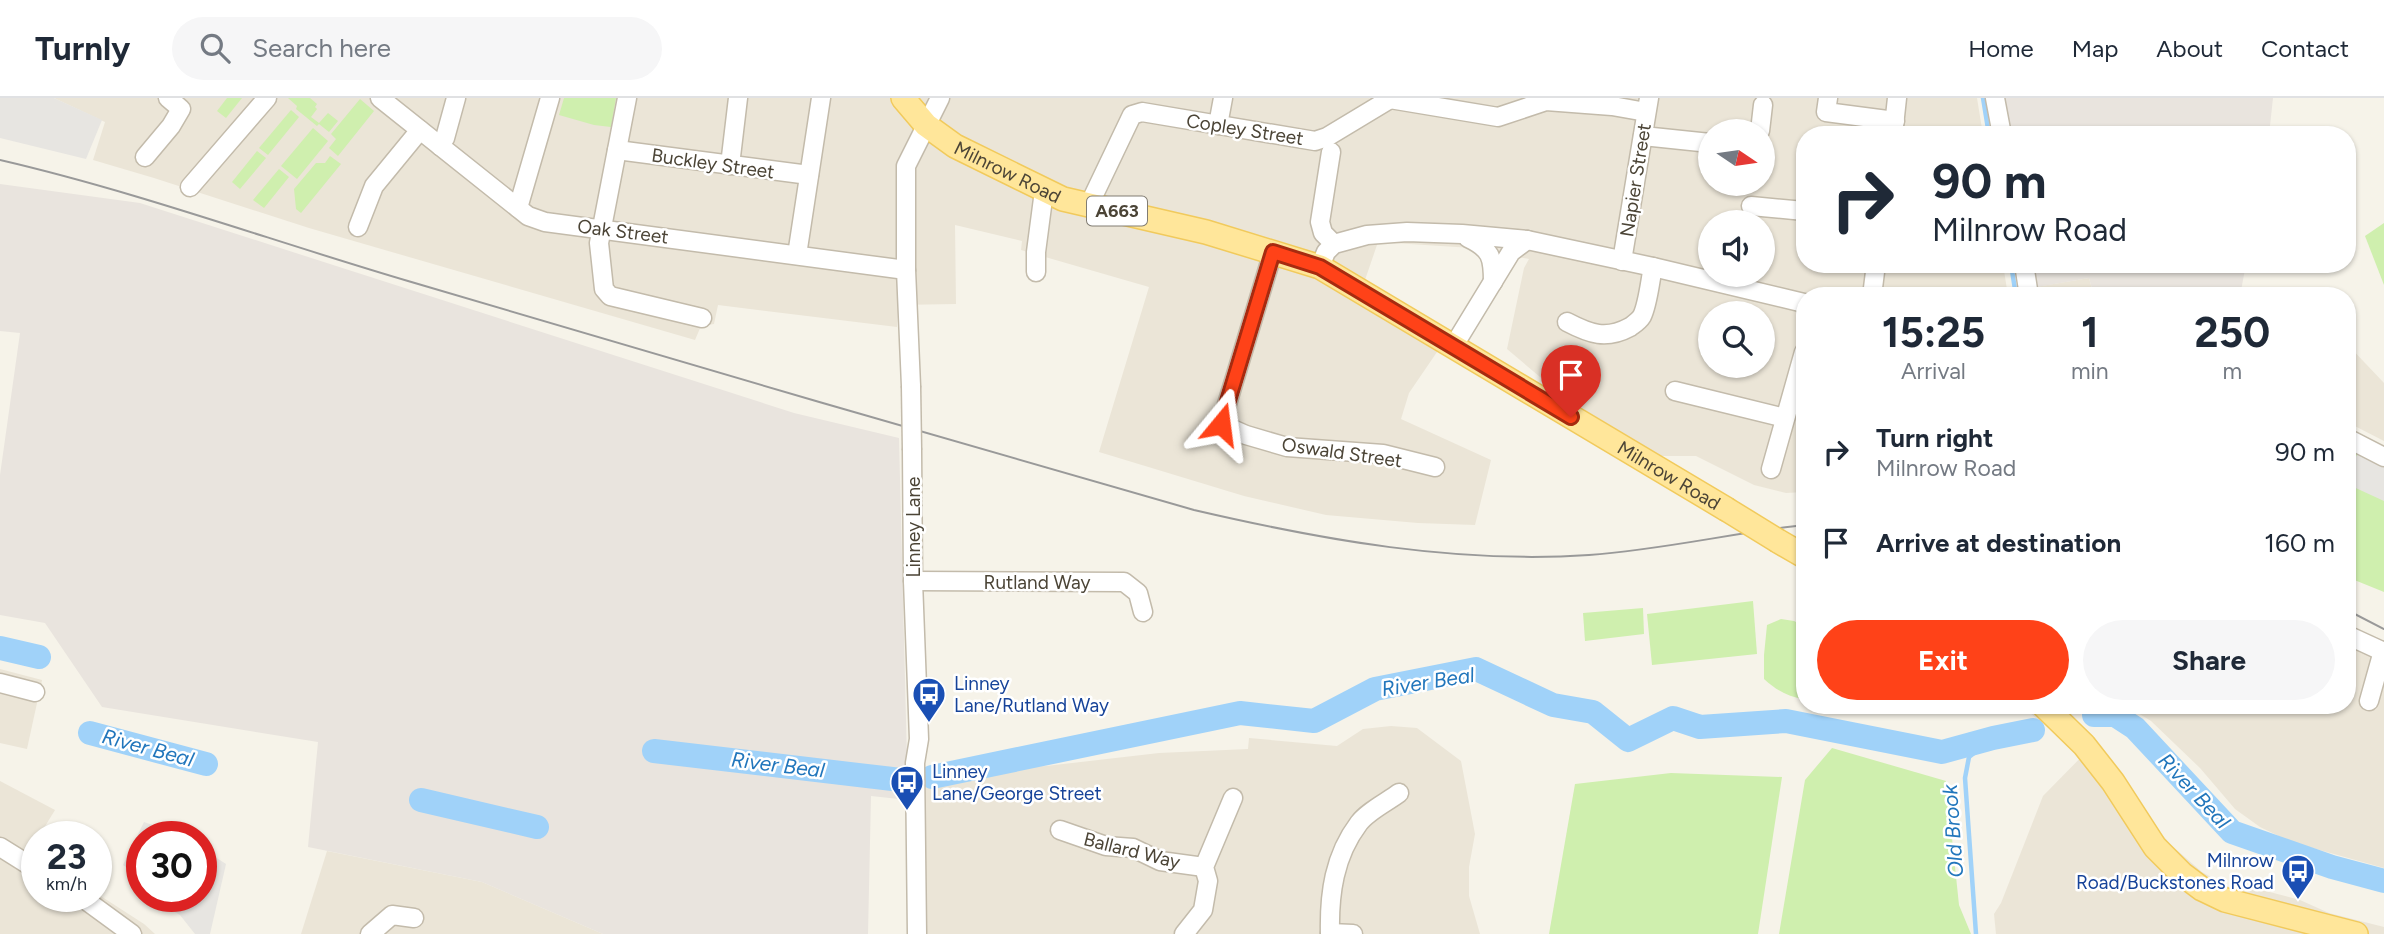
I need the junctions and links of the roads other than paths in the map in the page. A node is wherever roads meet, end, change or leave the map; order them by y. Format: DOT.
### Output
graph roads {
  1 [pos="168,98"];
  2 [pos="267,98"];
  3 [pos="380,98"];
  4 [pos="456,98"];
  5 [pos="550,98"];
  6 [pos="627,98"];
  7 [pos="738,98"];
  8 [pos="821,98"];
  9 [pos="903,98"];
  10 [pos="940,98"];
  11 [pos="1223,98"];
  12 [pos="1828,98"];
  13 [pos="1898,98"];
  14 [pos="1995,98"];
  15 [pos="1390,99"];
  16 [pos="1528,102"];
  17 [pos="1647,105"];
  18 [pos="1763,105"];
  19 [pos="1761,119"];
  20 [pos="926,125"];
  21 [pos="1218,125"];
  22 [pos="1886,126"];
  23 [pos="1894,126"];
  24 [pos="2000,126"];
  25 [pos="420,130"];
  26 [pos="1643,136"];
  27 [pos="1698,142"];
  28 [pos="440,146"];
  29 [pos="617,150"];
  30 [pos="1331,152"];
  31 [pos="145,157"];
  32 [pos="730,165"];
  33 [pos="809,175"];
  34 [pos="190,187"];
  35 [pos="1044,191"];
  36 [pos="1089,205"];
  37 [pos="1751,206"];
  38 [pos="518,208"];
  39 [pos="1796,211"];
  40 [pos="358,226"];
  41 [pos="603,228"];
  42 [pos="1462,234"];
  43 [pos="1527,240"];
  44 [pos="1334,244"];
  45 [pos="1273,252"];
  46 [pos="797,254"];
  47 [pos="1622,261"];
  48 [pos="1320,267"];
  49 [pos="1653,267"];
  50 [pos="906,270"];
  51 [pos="1036,272"];
  52 [pos="1493,282"];
  53 [pos="1796,301"];
  54 [pos="702,318"];
  55 [pos="1567,322"];
  56 [pos="1453,347"];
  57 [pos="1796,382"];
  58 [pos="1675,391"];
  59 [pos="1785,418"];
  60 [pos="2356,443"];
  61 [pos="2384,457"];
  62 [pos="1435,467"];
  63 [pos="1771,469"];
  64 [pos="1796,551"];
  65 [pos="913,581"];
  66 [pos="1143,612"];
  67 [pos="2356,639"];
  68 [pos="2383,652"];
  69 [pos="0,683"];
  70 [pos="35,692"];
  71 [pos="2369,701"];
  72 [pos="2052,714"];
  73 [pos="1399,793"];
  74 [pos="1233,798"];
  75 [pos="1060,830"];
  76 [pos="0,847"];
  77 [pos="21,860"];
  78 [pos="1204,867"];
  79 [pos="102,912"];
  80 [pos="414,918"];
  81 [pos="132,934"];
  82 [pos="370,934"];
  83 [pos="917,934"];
  84 [pos="1184,934"];
  85 [pos="1330,934"];
  86 [pos="1353,934"];
  87 [pos="2356,934"];
  1 -- 31 [label="street"];
  2 -- 34 [label="street"];
  3 -- 25 [label="street, Oak Street"];
  4 -- 28 [label="street"];
  5 -- 38 [label="street"];
  6 -- 29 [label="street"];
  7 -- 32 [label="street"];
  8 -- 33 [label="street"];
  9 -- 20 [label="main road, A663"];
  10 -- 20 [label="street, Linney Lane"];
  11 -- 21 [label="street"];
  12 -- 22 [label="street"];
  13 -- 23 [label="street"];
  14 -- 24 [label="street"];
  15 -- 16 [label="street"];
  15 -- 21 [label="street, Copley Street"];
  16 -- 17 [label="street"];
  17 -- 26 [label="street, Napier Street"];
  18 -- 19 [label="street"];
  20 -- 35 [label="main road, Milnrow Road / A663"];
  20 -- 50 [label="street, Linney Lane"];
  21 -- 36 [label="street, Copley Street"];
  25 -- 28 [label="street, Oak Street"];
  25 -- 40 [label="street"];
  26 -- 27 [label="street"];
  26 -- 47 [label="street, Napier Street"];
  28 -- 38 [label="street, Oak Street"];
  29 -- 32 [label="street, Buckley Street"];
  29 -- 41 [label="street"];
  30 -- 44 [label="street"];
  32 -- 33 [label="street, Buckley Street"];
  33 -- 46 [label="street"];
  35 -- 36 [label="main road, Milnrow Road / A663"];
  35 -- 51 [label="street"];
  36 -- 45 [label="main road, Milnrow Road / A663"];
  37 -- 39 [label="street"];
  38 -- 41 [label="street, Oak Street"];
  41 -- 46 [label="street, Oak Street"];
  41 -- 54 [label="street"];
  42 -- 43 [label="street"];
  42 -- 44 [label="street"];
  42 -- 52 [label="street"];
  43 -- 47 [label="street"];
  43 -- 52 [label="street"];
  44 -- 48 [label="street"];
  45 -- 48 [label="main road, Milnrow Road / A663"];
  45 -- 62 [label="street, Oswald Street"];
  46 -- 50 [label="street, Oak Street"];
  47 -- 49 [label="street"];
  48 -- 56 [label="main road, Milnrow Road / A663"];
  49 -- 53 [label="street"];
  49 -- 55 [label="street"];
  50 -- 65 [label="street, Linney Lane, bridge"];
  52 -- 56 [label="street"];
  56 -- 64 [label="main road, Milnrow Road / A663, bridge"];
  57 -- 59 [label="street"];
  58 -- 59 [label="street"];
  59 -- 63 [label="street"];
  60 -- 61 [label="street"];
  65 -- 66 [label="street, Rutland Way"];
  65 -- 83 [label="street, Linney Lane"];
  67 -- 68 [label="street"];
  68 -- 71 [label="street"];
  69 -- 70 [label="street"];
  72 -- 87 [label="main road"];
  73 -- 85 [label="street"];
  74 -- 78 [label="street"];
  75 -- 78 [label="street, Ballard Way"];
  76 -- 77 [label="street"];
  78 -- 84 [label="street"];
  79 -- 81 [label="street"];
  80 -- 82 [label="street"];
  85 -- 86 [label="street"];
}
